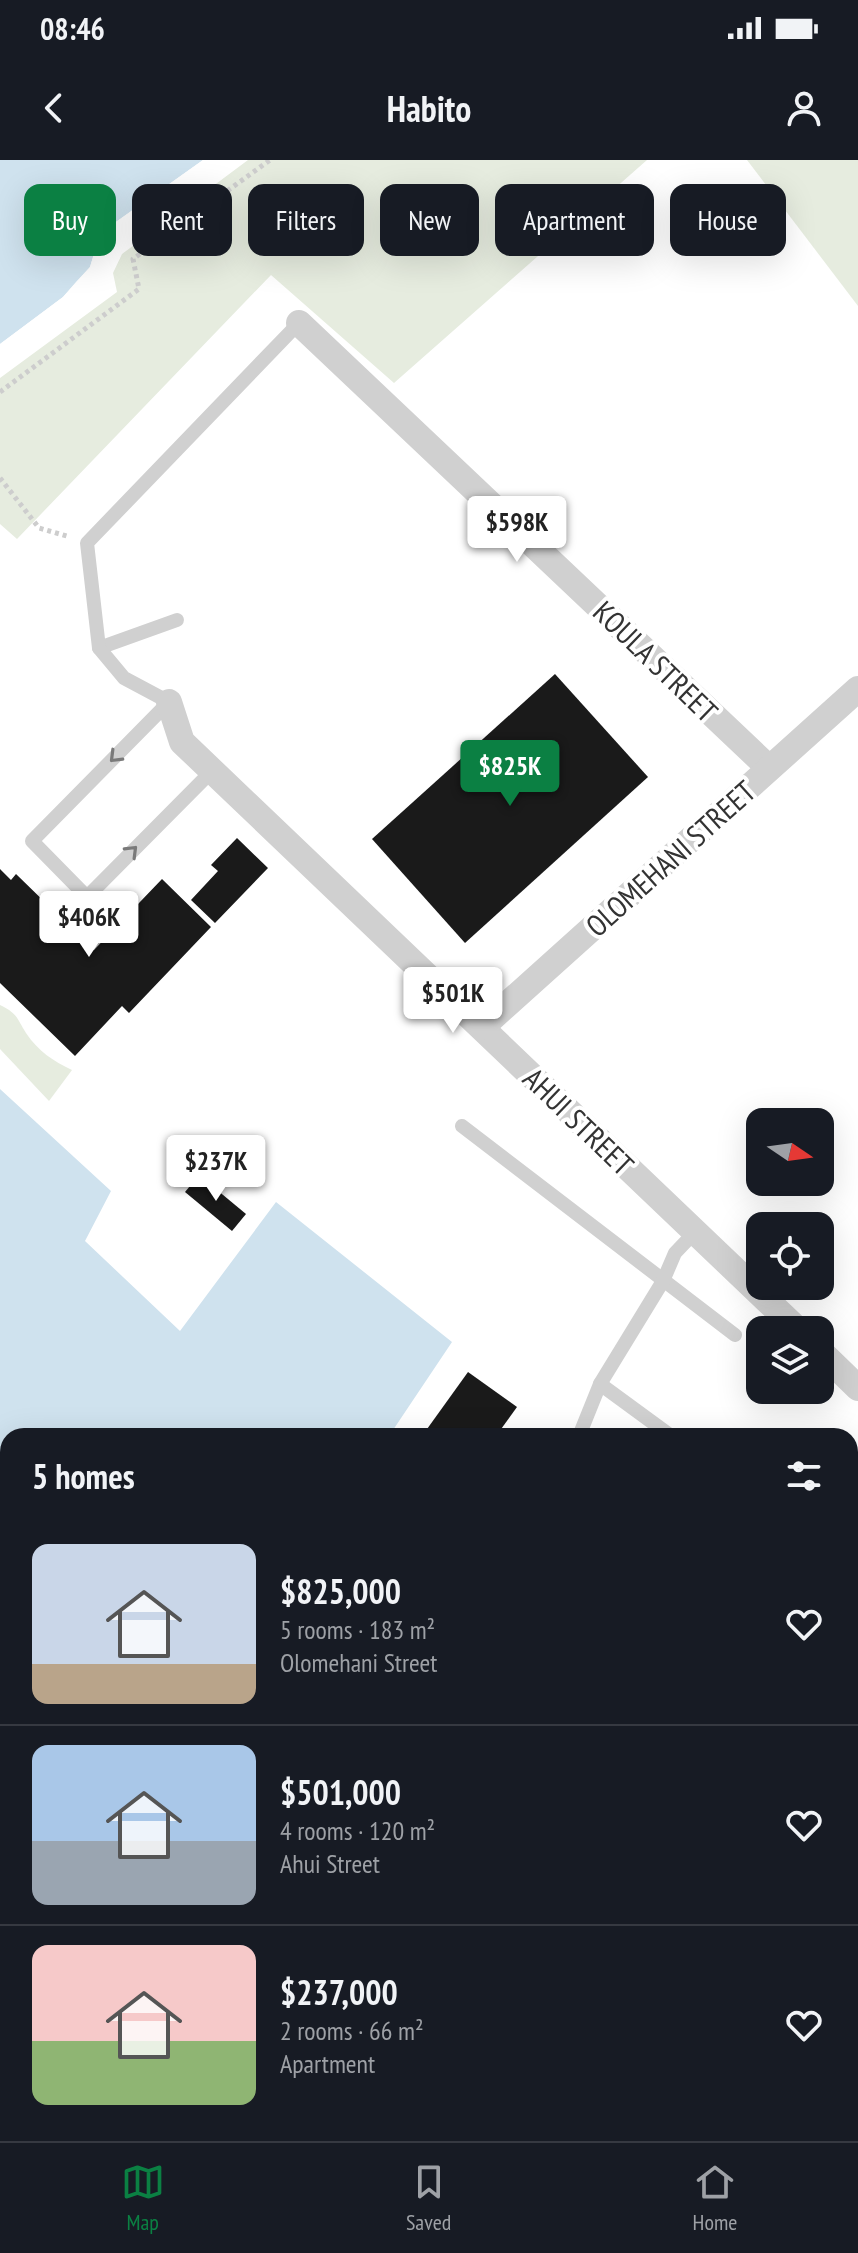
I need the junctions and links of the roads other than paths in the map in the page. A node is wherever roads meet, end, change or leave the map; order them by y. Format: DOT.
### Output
graph roads {
  1 [pos="299,323"];
  2 [pos="177,620"];
  3 [pos="99,648"];
  4 [pos="857,691"];
  5 [pos="169,702"];
  6 [pos="769,768"];
  7 [pos="212,771"];
  8 [pos="482,1027"];
  9 [pos="462,1126"];
  10 [pos="695,1232"];
  11 [pos="663,1281"];
  12 [pos="783,1316"];
  13 [pos="735,1335"];
  14 [pos="834,1365"];
  15 [pos="600,1384"];
  16 [pos="858,1388"];
  17 [pos="582,1428"];
  18 [pos="660,1428"];
  1 -- 3 [label="lane"];
  1 -- 6 [label="street, KOULA STREET"];
  2 -- 3 [label="lane"];
  3 -- 5 [label="lane"];
  4 -- 6 [label="street, OLOMEHANI STREET"];
  5 -- 7 [label="street, AHUI STREET"];
  5 -- 7 [label="lane, one-way"];
  6 -- 8 [label="street, OLOMEHANI STREET"];
  7 -- 8 [label="street, AHUI STREET"];
  8 -- 10 [label="street, AHUI STREET"];
  9 -- 11 [label="lane"];
  10 -- 11 [label="lane"];
  10 -- 12 [label="street, AHUI STREET"];
  11 -- 13 [label="lane"];
  11 -- 15 [label="lane"];
  14 -- 16 [label="street"];
  15 -- 17 [label="lane"];
  15 -- 18 [label="lane"];
}
